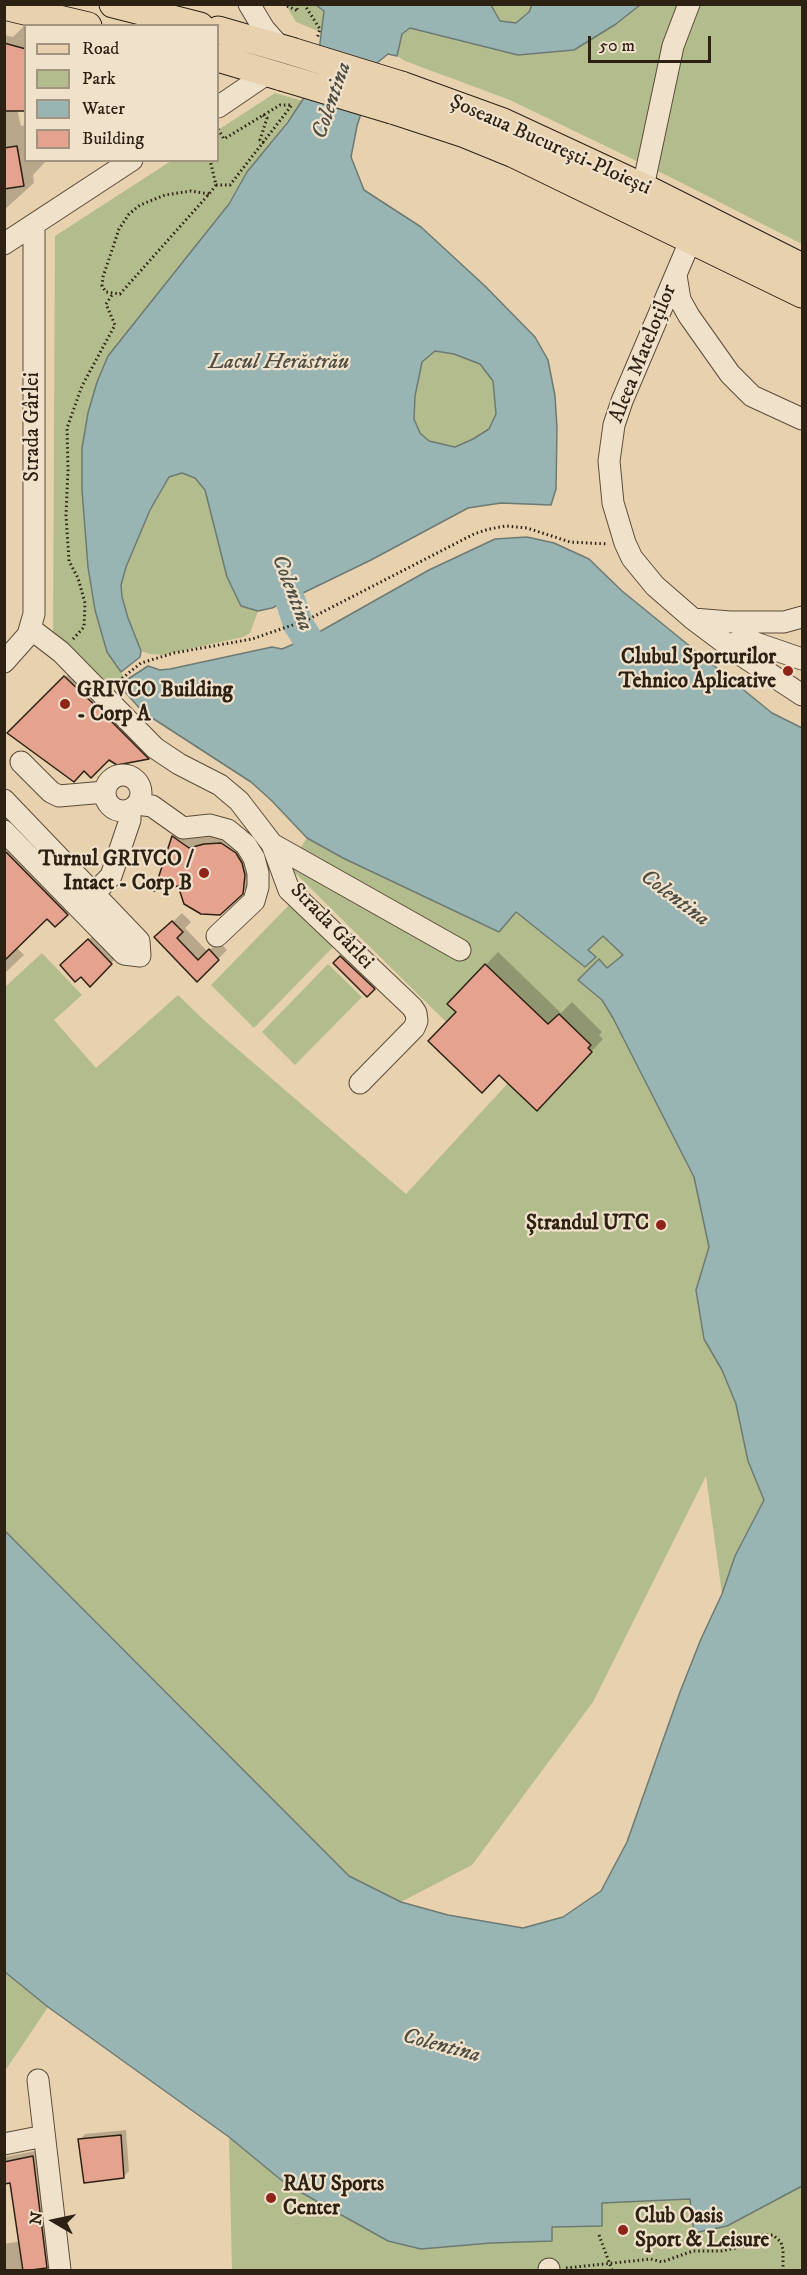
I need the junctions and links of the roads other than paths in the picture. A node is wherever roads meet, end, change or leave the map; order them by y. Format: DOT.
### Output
graph roads {
  1 [pos="113,4"];
  2 [pos="249,4"];
  3 [pos="689,4"];
  4 [pos="4,6"];
  5 [pos="172,10"];
  6 [pos="80,24"];
  7 [pos="196,24"];
  8 [pos="219,30"];
  9 [pos="219,58"];
  10 [pos="288,58"];
  11 [pos="397,98"];
  12 [pos="219,106"];
  13 [pos="129,162"];
  14 [pos="643,187"];
  15 [pos="34,226"];
  16 [pos="691,239"];
  17 [pos="4,244"];
  18 [pos="802,267"];
  19 [pos="676,275"];
  20 [pos="802,294"];
  21 [pos="802,419"];
  22 [pos="802,617"];
  23 [pos="693,619"];
  24 [pos="31,629"];
  25 [pos="727,645"];
  26 [pos="802,659"];
  27 [pos="4,662"];
  28 [pos="802,694"];
  29 [pos="21,762"];
  30 [pos="105,792"];
  31 [pos="4,800"];
  32 [pos="134,807"];
  33 [pos="26,822"];
  34 [pos="7,834"];
  35 [pos="272,844"];
  36 [pos="95,894"];
  37 [pos="79,908"];
  38 [pos="217,936"];
  39 [pos="460,950"];
  40 [pos="360,1083"];
  41 [pos="38,2080"];
  42 [pos="44,2136"];
  43 [pos="4,2144"];
  44 [pos="60,2271"];
  1 -- 5 [label="main road"];
  2 -- 10 [label="street"];
  3 -- 14 [label="street"];
  4 -- 6 [label="main road"];
  5 -- 7 [label="main road"];
  8 -- 10 [label="main road, Șoseaua București-Ploiești"];
  9 -- 10 [label="main road, Șoseaua București-Ploiești"];
  10 -- 11 [label="main road, Șoseaua București-Ploiești, bridge"];
  10 -- 12 [label="street"];
  11 -- 14 [label="main road, Șoseaua București-Ploiești"];
  11 -- 16 [label="main road, Șoseaua București-Ploiești"];
  13 -- 15 [label="street"];
  14 -- 18 [label="main road, Șoseaua București-Ploiești"];
  15 -- 17 [label="street"];
  15 -- 24 [label="street, Strada Gârlei"];
  16 -- 19 [label="street, Aleea Mateloților"];
  16 -- 20 [label="main road, Șoseaua București-Ploiești"];
  19 -- 21 [label="street, Aleea Mateloților"];
  19 -- 23 [label="street, Aleea Mateloților"];
  22 -- 23 [label="street"];
  23 -- 25 [label="street, Aleea Mateloților"];
  24 -- 27 [label="street"];
  24 -- 35 [label="street, Strada Gârlei"];
  25 -- 26 [label="street"];
  25 -- 28 [label="street, Aleea Mateloților"];
  29 -- 30 [label="street"];
  30 -- 32 [label="street"];
  30 -- 32 [label="street"];
  31 -- 33 [label="street"];
  32 -- 36 [label="street"];
  32 -- 38 [label="street"];
  33 -- 34 [label="street"];
  33 -- 36 [label="street"];
  34 -- 37 [label="street"];
  35 -- 39 [label="street"];
  35 -- 40 [label="street, Strada Gârlei"];
  36 -- 37 [label="street"];
  36 -- 37 [label="street"];
  41 -- 42 [label="street"];
  42 -- 43 [label="street"];
  42 -- 44 [label="street"];
}
